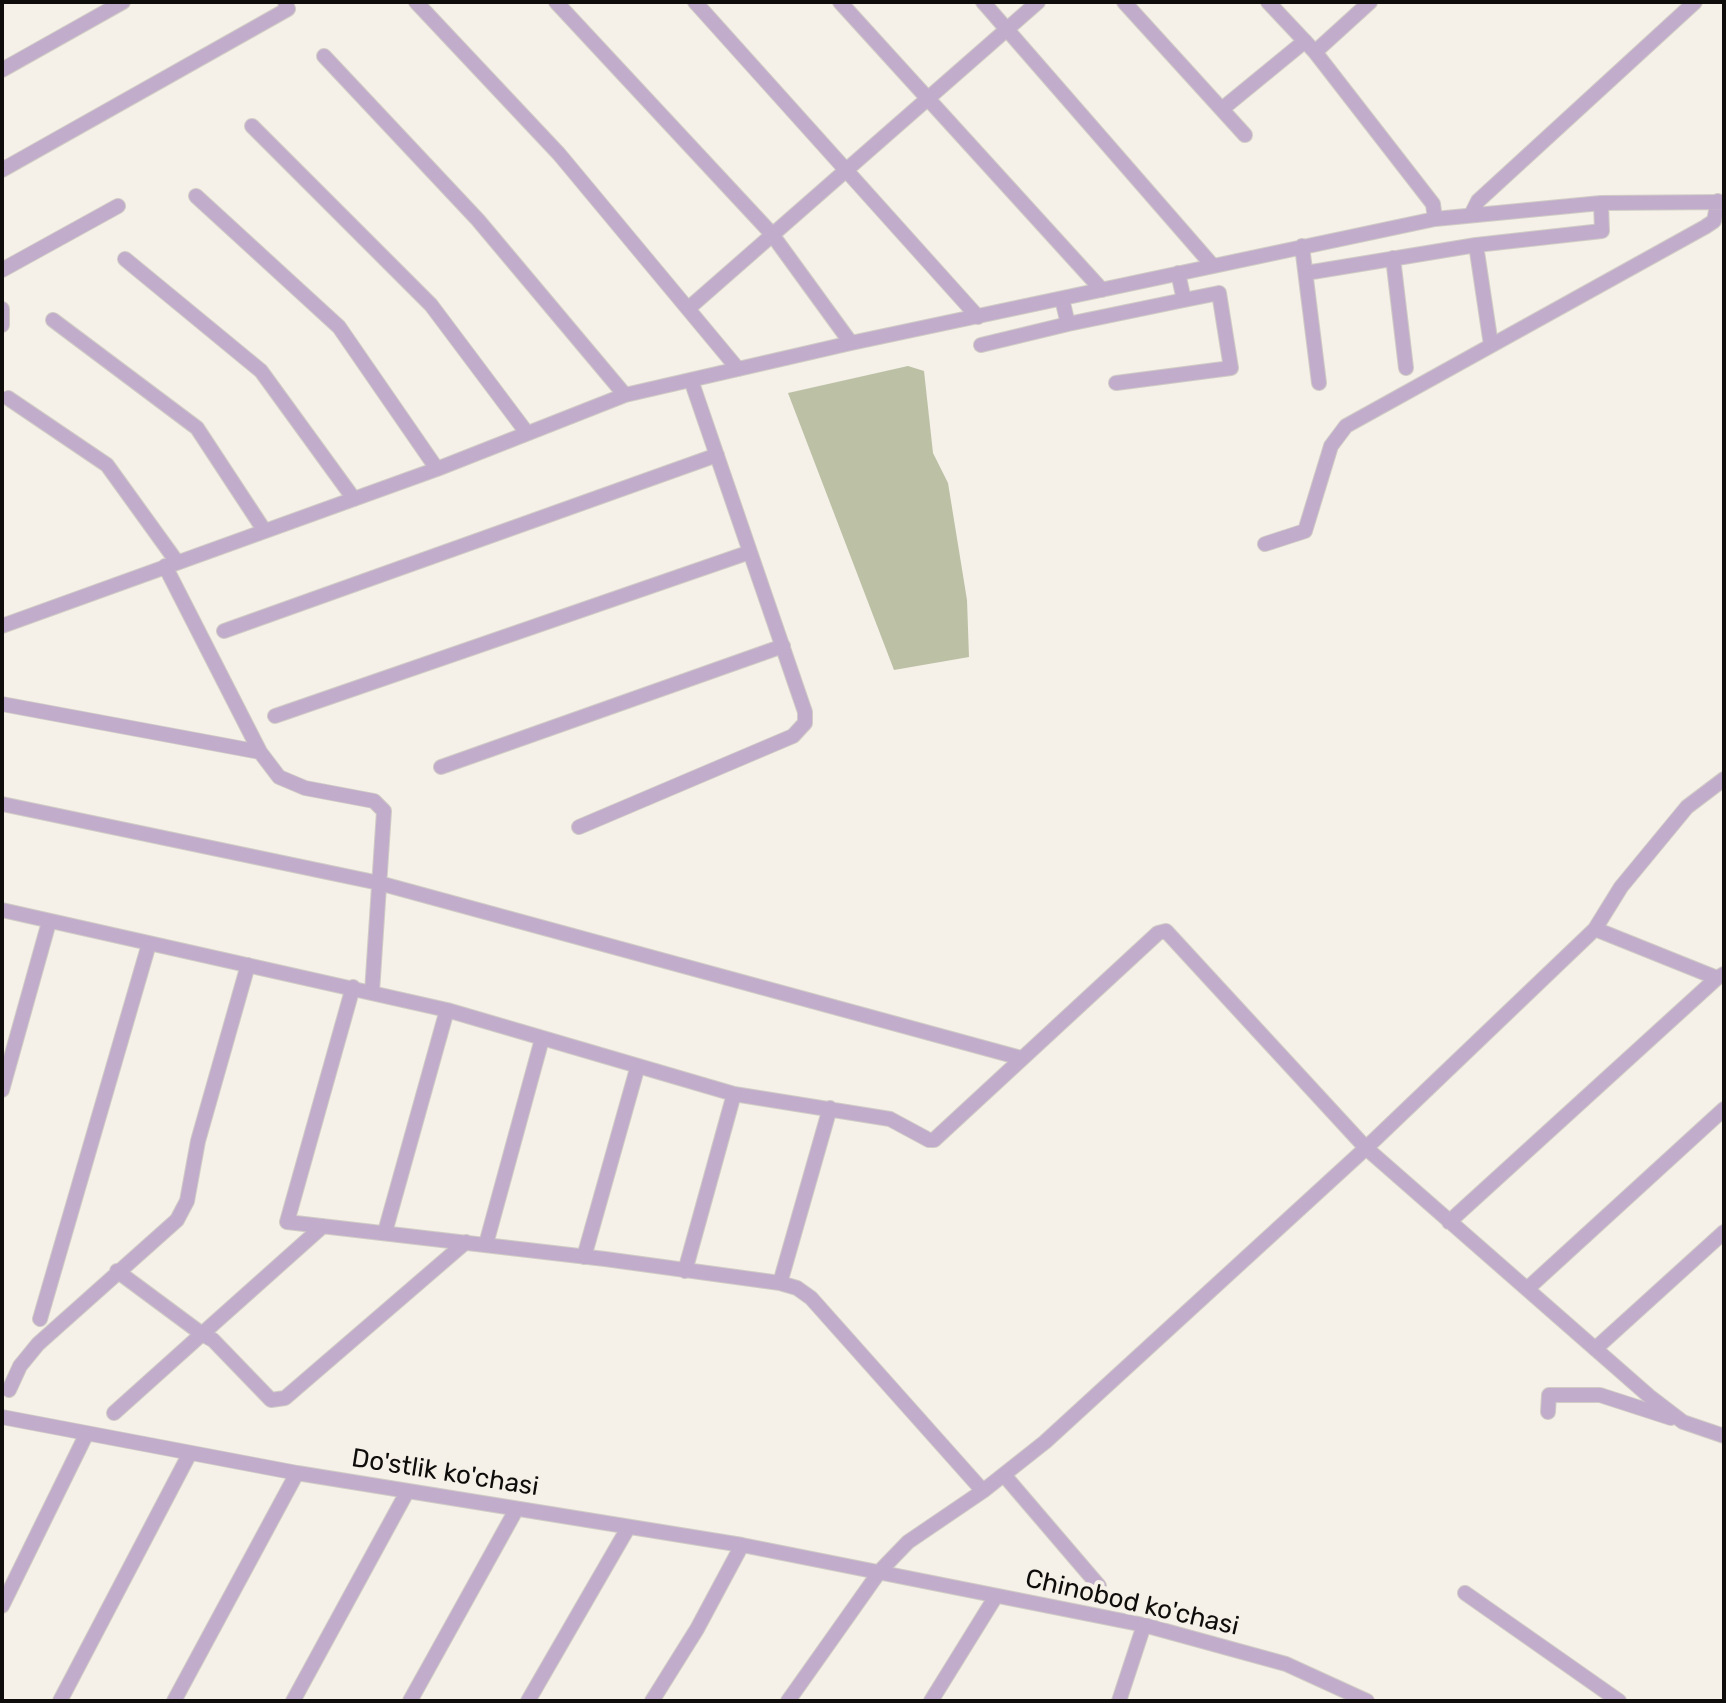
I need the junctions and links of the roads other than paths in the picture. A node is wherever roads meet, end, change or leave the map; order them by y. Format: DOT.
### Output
graph roads {
  1 [pos="123,2"];
  2 [pos="285,2"];
  3 [pos="416,2"];
  4 [pos="556,2"];
  5 [pos="695,2"];
  6 [pos="840,2"];
  7 [pos="983,2"];
  8 [pos="1038,2"];
  9 [pos="1124,2"];
  10 [pos="1268,2"];
  11 [pos="1370,2"];
  12 [pos="1695,2"];
  13 [pos="1008,28"];
  14 [pos="1310,47"];
  15 [pos="324,56"];
  16 [pos="2,70"];
  17 [pos="927,98"];
  18 [pos="1222,109"];
  19 [pos="252,126"];
  20 [pos="1245,135"];
  21 [pos="847,168"];
  22 [pos="2,170"];
  23 [pos="196,196"];
  24 [pos="1721,202"];
  25 [pos="1601,203"];
  26 [pos="118,206"];
  27 [pos="1471,215"];
  28 [pos="1435,219"];
  29 [pos="771,233"];
  30 [pos="1476,245"];
  31 [pos="1302,246"];
  32 [pos="1393,258"];
  33 [pos="125,259"];
  34 [pos="1213,266"];
  35 [pos="2,270"];
  36 [pos="1178,273"];
  37 [pos="1306,273"];
  38 [pos="1102,290"];
  39 [pos="1062,299"];
  40 [pos="1184,300"];
  41 [pos="690,307"];
  42 [pos="2,309"];
  43 [pos="978,317"];
  44 [pos="53,320"];
  45 [pos="1068,324"];
  46 [pos="2,325"];
  47 [pos="851,343"];
  48 [pos="981,345"];
  49 [pos="1491,345"];
  50 [pos="1406,368"];
  51 [pos="738,369"];
  52 [pos="691,380"];
  53 [pos="1116,383"];
  54 [pos="1319,383"];
  55 [pos="625,395"];
  56 [pos="8,398"];
  57 [pos="527,433"];
  58 [pos="717,455"];
  59 [pos="437,469"];
  60 [pos="354,499"];
  61 [pos="264,530"];
  62 [pos="1265,544"];
  63 [pos="750,552"];
  64 [pos="171,564"];
  65 [pos="2,626"];
  66 [pos="224,631"];
  67 [pos="783,646"];
  68 [pos="2,704"];
  69 [pos="275,716"];
  70 [pos="260,752"];
  71 [pos="441,767"];
  72 [pos="1724,779"];
  73 [pos="2,804"];
  74 [pos="579,827"];
  75 [pos="379,883"];
  76 [pos="2,910"];
  77 [pos="49,922"];
  78 [pos="1595,929"];
  79 [pos="149,944"];
  80 [pos="248,965"];
  81 [pos="1720,976"];
  82 [pos="353,987"];
  83 [pos="372,992"];
  84 [pos="447,1010"];
  85 [pos="542,1039"];
  86 [pos="1021,1058"];
  87 [pos="637,1069"];
  88 [pos="2,1090"];
  89 [pos="734,1094"];
  90 [pos="830,1108"];
  91 [pos="1724,1109"];
  92 [pos="1366,1148"];
  93 [pos="1449,1222"];
  94 [pos="323,1226"];
  95 [pos="385,1232"];
  96 [pos="1724,1232"];
  97 [pos="466,1242"];
  98 [pos="486,1244"];
  99 [pos="584,1257"];
  100 [pos="117,1271"];
  101 [pos="685,1271"];
  102 [pos="780,1283"];
  103 [pos="1527,1289"];
  104 [pos="40,1319"];
  105 [pos="202,1334"];
  106 [pos="1595,1349"];
  107 [pos="9,1390"];
  108 [pos="1548,1412"];
  109 [pos="114,1413"];
  110 [pos="2,1417"];
  111 [pos="1683,1422"];
  112 [pos="86,1435"];
  113 [pos="1724,1436"];
  114 [pos="190,1453"];
  115 [pos="297,1473"];
  116 [pos="1004,1475"];
  117 [pos="983,1491"];
  118 [pos="407,1492"];
  119 [pos="516,1510"];
  120 [pos="628,1528"];
  121 [pos="742,1545"];
  122 [pos="880,1571"];
  123 [pos="1099,1586"];
  124 [pos="1465,1593"];
  125 [pos="996,1596"];
  126 [pos="2,1606"];
  127 [pos="1144,1625"];
  128 [pos="60,1701"];
  129 [pos="174,1701"];
  130 [pos="293,1701"];
  131 [pos="410,1701"];
  132 [pos="528,1701"];
  133 [pos="652,1701"];
  134 [pos="788,1701"];
  135 [pos="931,1701"];
  136 [pos="1119,1701"];
  137 [pos="1367,1701"];
  138 [pos="1619,1701"];
  1 -- 16 [label="street"];
  2 -- 22 [label="street"];
  3 -- 41 [label="street"];
  4 -- 29 [label="street"];
  5 -- 21 [label="street"];
  6 -- 17 [label="street"];
  7 -- 13 [label="street"];
  8 -- 13 [label="street"];
  9 -- 18 [label="street"];
  10 -- 14 [label="street"];
  11 -- 14 [label="street"];
  12 -- 27 [label="street"];
  13 -- 17 [label="street"];
  13 -- 34 [label="street"];
  14 -- 18 [label="street"];
  14 -- 28 [label="street"];
  15 -- 55 [label="street"];
  17 -- 21 [label="street"];
  17 -- 38 [label="street"];
  18 -- 20 [label="street"];
  19 -- 57 [label="street"];
  21 -- 29 [label="street"];
  21 -- 43 [label="street"];
  23 -- 59 [label="street"];
  24 -- 25 [label="street"];
  24 -- 49 [label="street"];
  25 -- 27 [label="street"];
  25 -- 30 [label="street"];
  26 -- 35 [label="street"];
  27 -- 28 [label="street"];
  28 -- 31 [label="street"];
  29 -- 41 [label="street"];
  29 -- 47 [label="street"];
  30 -- 32 [label="street"];
  30 -- 49 [label="street"];
  31 -- 34 [label="street"];
  31 -- 37 [label="street"];
  32 -- 37 [label="street"];
  32 -- 50 [label="street"];
  33 -- 60 [label="street"];
  34 -- 36 [label="street"];
  36 -- 38 [label="street"];
  36 -- 40 [label="street"];
  37 -- 54 [label="street"];
  38 -- 39 [label="street"];
  39 -- 43 [label="street"];
  39 -- 45 [label="street"];
  40 -- 45 [label="street"];
  40 -- 53 [label="street"];
  41 -- 51 [label="street"];
  42 -- 46 [label="street"];
  43 -- 47 [label="street"];
  44 -- 61 [label="street"];
  45 -- 48 [label="street"];
  47 -- 51 [label="street"];
  49 -- 62 [label="street"];
  51 -- 52 [label="street"];
  52 -- 55 [label="street"];
  52 -- 58 [label="street"];
  55 -- 57 [label="street"];
  56 -- 64 [label="street"];
  57 -- 59 [label="street"];
  58 -- 63 [label="street"];
  58 -- 66 [label="street"];
  59 -- 60 [label="street"];
  60 -- 61 [label="street"];
  61 -- 64 [label="street"];
  63 -- 67 [label="street"];
  63 -- 69 [label="street"];
  64 -- 65 [label="street"];
  64 -- 70 [label="street"];
  67 -- 71 [label="street"];
  67 -- 74 [label="street"];
  68 -- 70 [label="street"];
  70 -- 75 [label="street"];
  72 -- 78 [label="street"];
  73 -- 75 [label="street"];
  75 -- 83 [label="street"];
  75 -- 86 [label="street"];
  76 -- 77 [label="street"];
  77 -- 79 [label="street"];
  77 -- 88 [label="street"];
  78 -- 81 [label="street"];
  78 -- 92 [label="street"];
  79 -- 80 [label="street"];
  79 -- 104 [label="street"];
  80 -- 82 [label="street"];
  80 -- 100 [label="street"];
  81 -- 93 [label="street"];
  82 -- 83 [label="street"];
  82 -- 94 [label="street"];
  83 -- 84 [label="street"];
  84 -- 85 [label="street"];
  84 -- 95 [label="street"];
  85 -- 87 [label="street"];
  85 -- 98 [label="street"];
  86 -- 90 [label="street"];
  86 -- 92 [label="street"];
  87 -- 89 [label="street"];
  87 -- 99 [label="street"];
  89 -- 90 [label="street"];
  89 -- 101 [label="street"];
  90 -- 102 [label="street"];
  91 -- 103 [label="street"];
  92 -- 93 [label="street"];
  92 -- 116 [label="street"];
  93 -- 103 [label="street"];
  94 -- 95 [label="street"];
  94 -- 105 [label="street"];
  95 -- 97 [label="street"];
  96 -- 106 [label="street"];
  97 -- 98 [label="street"];
  97 -- 105 [label="street"];
  98 -- 99 [label="street"];
  99 -- 101 [label="street"];
  100 -- 105 [label="street"];
  100 -- 107 [label="street"];
  101 -- 102 [label="street"];
  102 -- 117 [label="street"];
  103 -- 106 [label="street"];
  105 -- 109 [label="street"];
  106 -- 111 [label="street"];
  108 -- 111 [label="street"];
  110 -- 112 [label="street, Do'stlik ko'chasi"];
  111 -- 113 [label="street"];
  112 -- 114 [label="street, Do'stlik ko'chasi"];
  112 -- 126 [label="street"];
  114 -- 115 [label="street, Do'stlik ko'chasi"];
  114 -- 128 [label="street"];
  115 -- 118 [label="street, Do'stlik ko'chasi"];
  115 -- 129 [label="street"];
  116 -- 117 [label="street"];
  116 -- 123 [label="street"];
  117 -- 122 [label="street"];
  118 -- 119 [label="street, Do'stlik ko'chasi"];
  118 -- 130 [label="street"];
  119 -- 120 [label="street, Do'stlik ko'chasi"];
  119 -- 131 [label="street"];
  120 -- 121 [label="street, Do'stlik ko'chasi"];
  120 -- 132 [label="street"];
  121 -- 122 [label="street, Do'stlik ko'chasi"];
  121 -- 133 [label="street"];
  122 -- 125 [label="street, Chinobod ko'chasi"];
  122 -- 134 [label="street"];
  124 -- 138 [label="street"];
  125 -- 127 [label="street, Chinobod ko'chasi"];
  125 -- 135 [label="street"];
  127 -- 136 [label="street"];
  127 -- 137 [label="street, Chinobod ko'chasi"];
}
